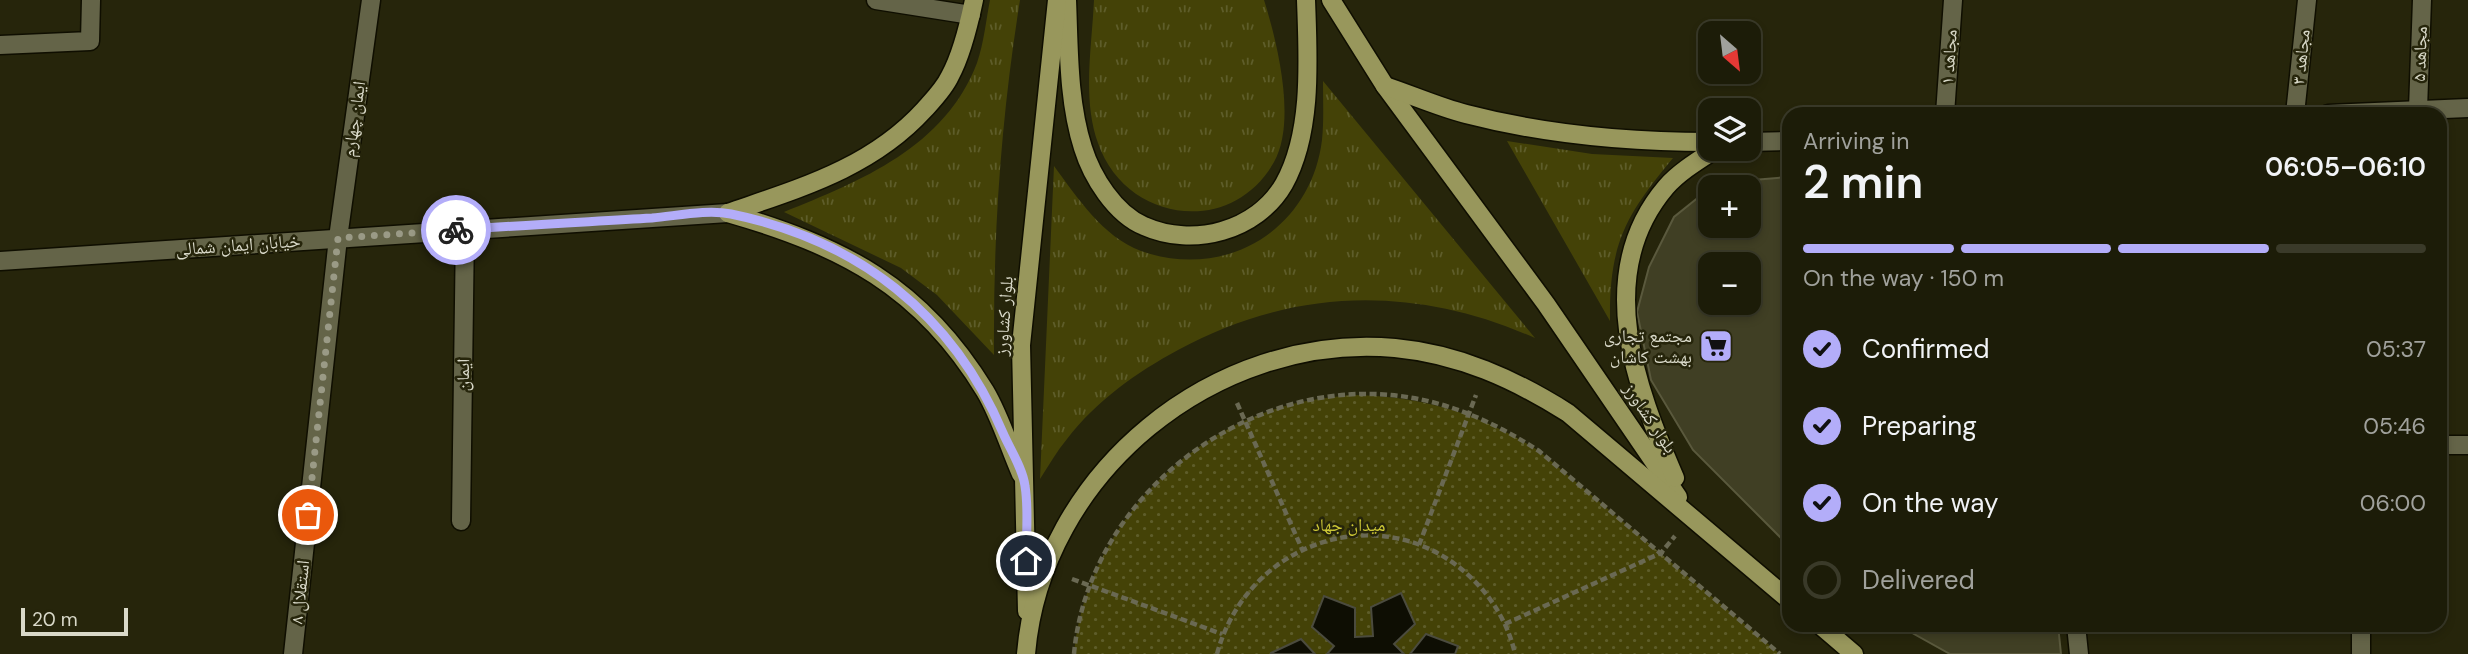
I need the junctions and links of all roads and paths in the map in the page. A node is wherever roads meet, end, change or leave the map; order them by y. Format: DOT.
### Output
graph roads {
  1 [pos="91,0"];
  2 [pos="371,0"];
  3 [pos="876,0"];
  4 [pos="1057,0"];
  5 [pos="1067,0"];
  6 [pos="1306,0"];
  7 [pos="1331,0"];
  8 [pos="1953,0"];
  9 [pos="2306,0"];
  10 [pos="2422,0"];
  11 [pos="972,8"];
  12 [pos="0,45"];
  13 [pos="1385,86"];
  14 [pos="1945,107"];
  15 [pos="2296,107"];
  16 [pos="2418,107"];
  17 [pos="2447,108"];
  18 [pos="2468,108"];
  19 [pos="1782,141"];
  20 [pos="1698,142"];
  21 [pos="1761,142"];
  22 [pos="1700,161"];
  23 [pos="728,213"];
  24 [pos="465,229"];
  25 [pos="338,238"];
  26 [pos="0,261"];
  27 [pos="1486,368"];
  28 [pos="1226,378"];
  29 [pos="1469,413"];
  30 [pos="1244,422"];
  31 [pos="2447,445"];
  32 [pos="2468,445"];
  33 [pos="1025,485"];
  34 [pos="1692,517"];
  35 [pos="461,521"];
  36 [pos="1419,545"];
  37 [pos="1302,549"];
  38 [pos="1661,553"];
  39 [pos="1046,569"];
  40 [pos="1091,586"];
  41 [pos="1782,593"];
  42 [pos="1505,624"];
  43 [pos="1828,632"];
  44 [pos="2077,632"];
  45 [pos="2361,632"];
  46 [pos="1222,634"];
  47 [pos="1027,645"];
  48 [pos="293,654"];
  49 [pos="1074,654"];
  50 [pos="1216,654"];
  51 [pos="1514,654"];
  52 [pos="1780,654"];
  53 [pos="1854,654"];
  54 [pos="2079,654"];
  55 [pos="2361,654"];
  1 -- 12 [label="street"];
  2 -- 25 [label="street, ایمان چهارم"];
  3 -- 11 [label="street"];
  4 -- 33 [label="main road, بلوار کشاورز"];
  5 -- 6 [label="main road"];
  7 -- 13 [label="main road, بلوار کشاورز"];
  8 -- 14 [label="street, مجاهد ۱"];
  9 -- 15 [label="street, مجاهد ۳"];
  10 -- 16 [label="street, مجاهد ۵"];
  11 -- 23 [label="main road"];
  13 -- 20 [label="main road"];
  13 -- 34 [label="main road, بلوار کشاورز"];
  17 -- 18 [label="street"];
  19 -- 21 [label="street"];
  22 -- 34 [label="main road"];
  23 -- 24 [label="street, خیابان ایمان شمالی"];
  23 -- 33 [label="main road"];
  24 -- 25 [label="street, خیابان ایمان شمالی"];
  24 -- 35 [label="street, ایمان"];
  25 -- 26 [label="street, خیابان ایمان شمالی"];
  25 -- 48 [label="street, استقلال ۸"];
  27 -- 28 [label="main road"];
  27 -- 29 [label="path"];
  27 -- 34 [label="main road"];
  28 -- 30 [label="path"];
  28 -- 39 [label="main road"];
  29 -- 30 [label="path"];
  29 -- 36 [label="path"];
  29 -- 38 [label="path"];
  30 -- 37 [label="path"];
  30 -- 40 [label="path"];
  31 -- 32 [label="street"];
  33 -- 47 [label="main road, بلوار کشاورز"];
  34 -- 38 [label="path"];
  34 -- 41 [label="main road"];
  36 -- 37 [label="path"];
  36 -- 42 [label="path"];
  37 -- 46 [label="path"];
  38 -- 42 [label="path"];
  38 -- 52 [label="path"];
  39 -- 40 [label="path"];
  39 -- 47 [label="main road"];
  40 -- 46 [label="path"];
  40 -- 49 [label="path"];
  42 -- 51 [label="path"];
  43 -- 53 [label="main road"];
  44 -- 54 [label="street"];
  45 -- 55 [label="street"];
  46 -- 50 [label="path"];
}
